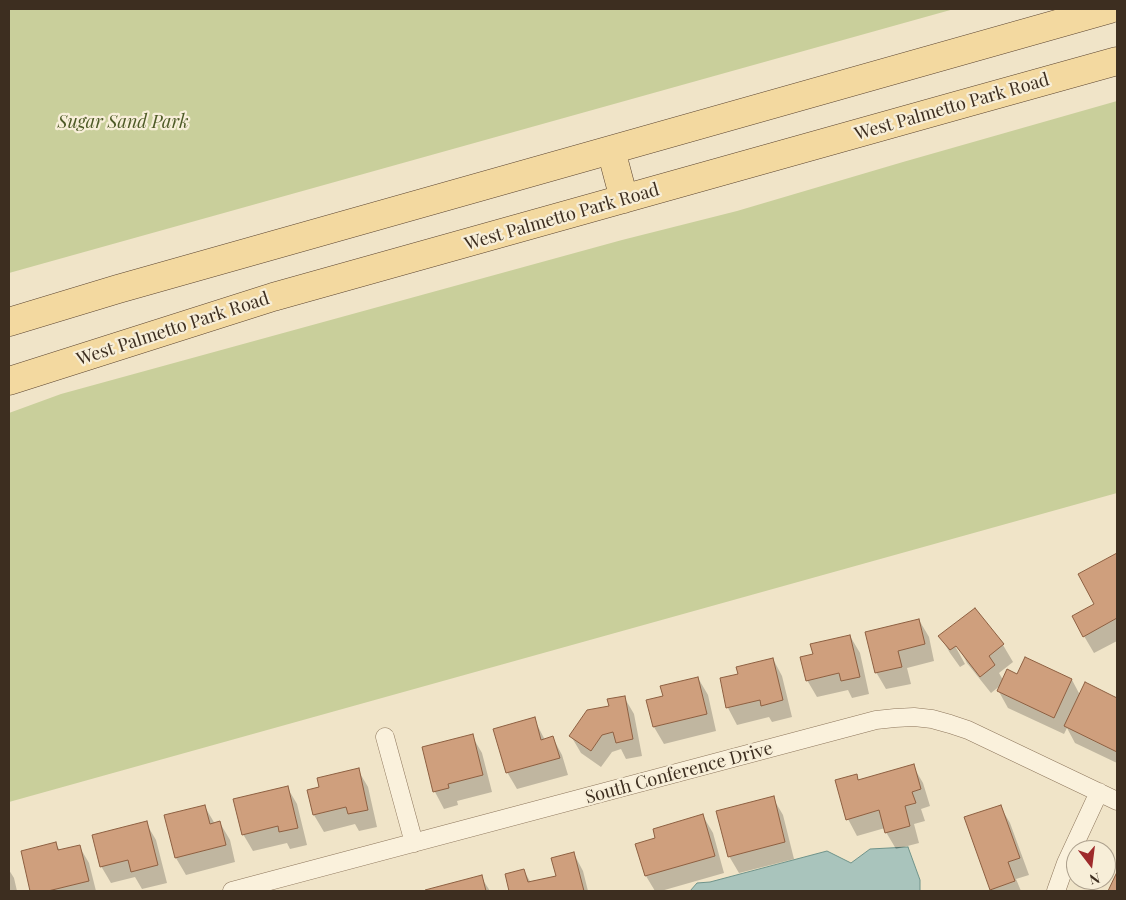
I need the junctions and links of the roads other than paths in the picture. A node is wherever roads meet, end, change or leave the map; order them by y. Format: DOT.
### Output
graph roads {
  1 [pos="1110,9"];
  2 [pos="1117,61"];
  3 [pos="611,150"];
  4 [pos="624,199"];
  5 [pos="9,322"];
  6 [pos="9,381"];
  7 [pos="385,737"];
  8 [pos="1099,792"];
  9 [pos="1117,801"];
  10 [pos="414,843"];
  11 [pos="232,891"];
  12 [pos="1056,891"];
  1 -- 3 [label="main road"];
  2 -- 4 [label="main road, West Palmetto Park Road"];
  3 -- 4 [label="main road"];
  3 -- 5 [label="main road"];
  4 -- 6 [label="main road, West Palmetto Park Road"];
  7 -- 10 [label="street"];
  8 -- 9 [label="street, South Conference Drive"];
  8 -- 10 [label="street, South Conference Drive"];
  8 -- 12 [label="street"];
  10 -- 11 [label="street, South Conference Drive"];
}
